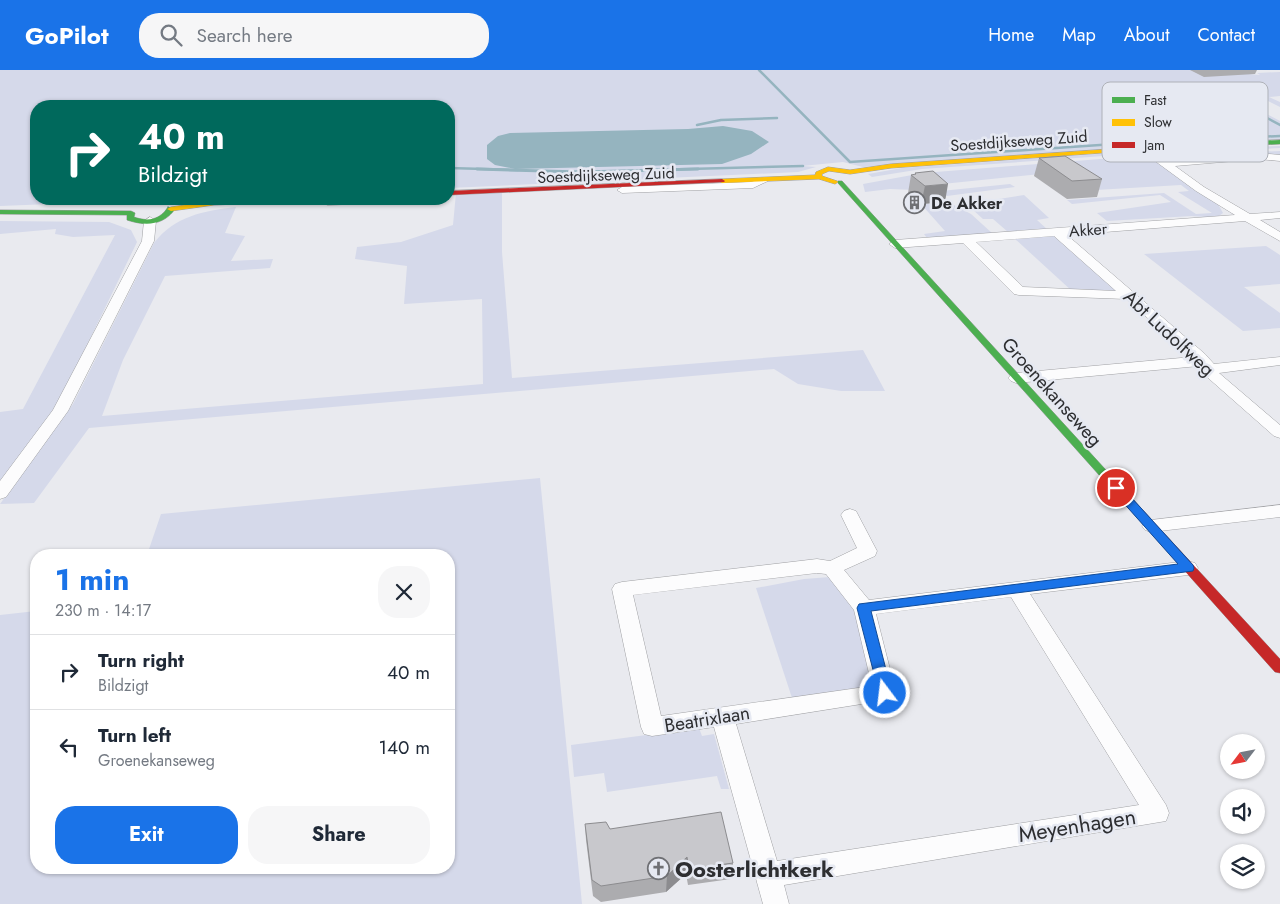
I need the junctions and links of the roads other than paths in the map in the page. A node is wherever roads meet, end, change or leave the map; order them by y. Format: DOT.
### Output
graph roads {
  1 [pos="1102,151"];
  2 [pos="1180,162"];
  3 [pos="1167,163"];
  4 [pos="850,172"];
  5 [pos="819,176"];
  6 [pos="763,181"];
  7 [pos="840,182"];
  8 [pos="455,193"];
  9 [pos="455,197"];
  10 [pos="159,205"];
  11 [pos="202,205"];
  12 [pos="171,210"];
  13 [pos="0,212"];
  14 [pos="1280,215"];
  15 [pos="1250,218"];
  16 [pos="150,221"];
  17 [pos="1057,232"];
  18 [pos="1280,237"];
  19 [pos="966,239"];
  20 [pos="895,244"];
  21 [pos="1129,295"];
  22 [pos="1280,361"];
  23 [pos="1206,365"];
  24 [pos="1016,378"];
  25 [pos="1280,433"];
  26 [pos="0,493"];
  27 [pos="1280,511"];
  28 [pos="850,515"];
  29 [pos="1151,526"];
  30 [pos="832,568"];
  31 [pos="1188,568"];
  32 [pos="1017,590"];
  33 [pos="864,608"];
  34 [pos="1280,668"];
  35 [pos="722,716"];
  36 [pos="768,875"];
  37 [pos="776,904"];
  1 -- 4 [label="main road, Soestdijkseweg Zuid"];
  2 -- 3 [label="street"];
  3 -- 15 [label="street"];
  4 -- 5 [label="main road, Soestdijkseweg Zuid"];
  4 -- 7 [label="main road"];
  5 -- 6 [label="main road, Soestdijkseweg Zuid"];
  5 -- 7 [label="main road, Soestdijkseweg Zuid"];
  6 -- 8 [label="main road, Soestdijkseweg Zuid"];
  6 -- 9 [label="street, Soestdijkseweg Zuid"];
  7 -- 20 [label="main road, Groenekanseweg"];
  10 -- 12 [label="main road"];
  11 -- 12 [label="main road"];
  12 -- 16 [label="main road"];
  13 -- 16 [label="main road"];
  14 -- 15 [label="street, Akker"];
  15 -- 17 [label="street, Akker"];
  15 -- 18 [label="street"];
  16 -- 26 [label="street"];
  17 -- 19 [label="street, Akker"];
  17 -- 21 [label="street, Abt Ludolfweg"];
  19 -- 20 [label="street, Akker"];
  19 -- 21 [label="street"];
  20 -- 24 [label="main road, Groenekanseweg"];
  21 -- 23 [label="street, Abt Ludolfweg"];
  22 -- 23 [label="street"];
  23 -- 24 [label="street"];
  23 -- 25 [label="street, Abt Ludolfweg"];
  24 -- 29 [label="main road, Groenekanseweg"];
  27 -- 29 [label="street"];
  28 -- 30 [label="street, Beatrixlaan"];
  29 -- 31 [label="main road, Groenekanseweg"];
  30 -- 33 [label="street, Beatrixlaan"];
  30 -- 35 [label="street, Beatrixlaan"];
  31 -- 32 [label="street"];
  31 -- 34 [label="main road, Groenekanseweg"];
  32 -- 33 [label="street"];
  32 -- 36 [label="street, Meyenhagen"];
  33 -- 35 [label="street, Beatrixlaan"];
  35 -- 36 [label="street"];
  36 -- 37 [label="street"];
}
